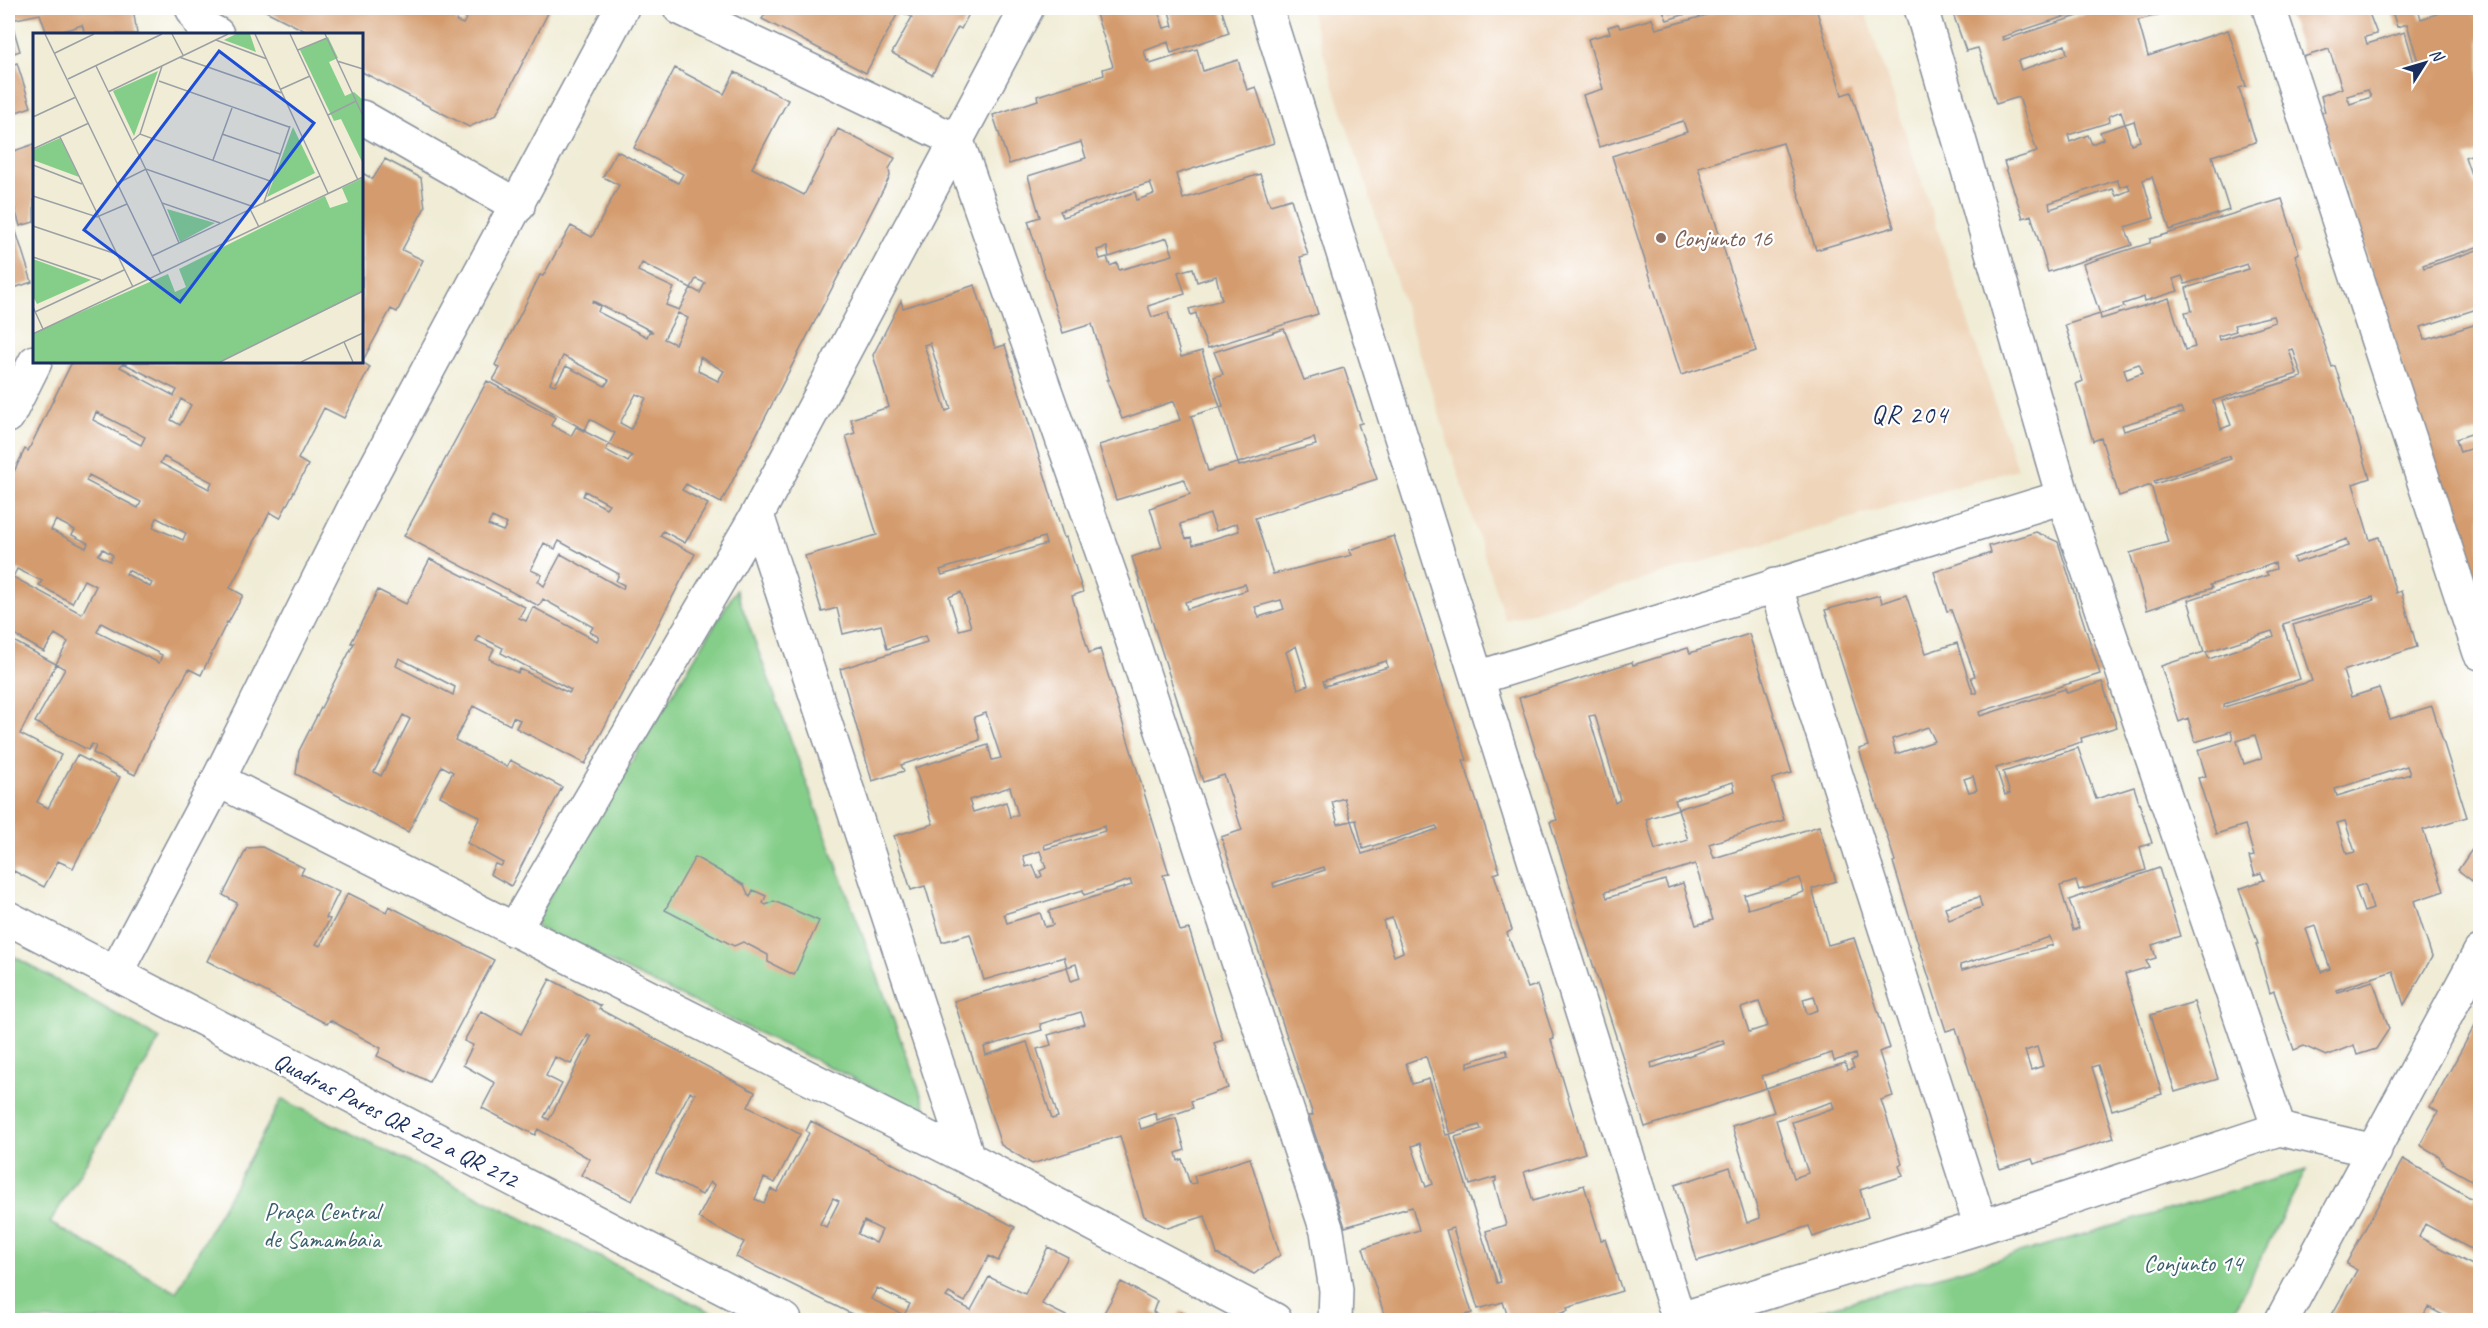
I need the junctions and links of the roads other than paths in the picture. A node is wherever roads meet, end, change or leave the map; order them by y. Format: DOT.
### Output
graph roads {
  1 [pos="622,8"];
  2 [pos="680,8"];
  3 [pos="1026,8"];
  4 [pos="1266,8"];
  5 [pos="1921,8"];
  6 [pos="2269,8"];
  7 [pos="363,118"];
  8 [pos="957,141"];
  9 [pos="518,206"];
  10 [pos="34,363"];
  11 [pos="8,416"];
  12 [pos="2063,497"];
  13 [pos="757,515"];
  14 [pos="1775,585"];
  15 [pos="2481,653"];
  16 [pos="1477,678"];
  17 [pos="218,780"];
  18 [pos="8,918"];
  19 [pos="514,930"];
  20 [pos="2481,952"];
  21 [pos="115,974"];
  22 [pos="2279,1129"];
  23 [pos="2375,1151"];
  24 [pos="968,1158"];
  25 [pos="1982,1227"];
  26 [pos="785,1320"];
  27 [pos="1275,1320"];
  28 [pos="1335,1320"];
  29 [pos="1678,1320"];
  30 [pos="2282,1320"];
  1 -- 9 [label="street"];
  2 -- 8 [label="street"];
  3 -- 8 [label="street"];
  4 -- 16 [label="street"];
  5 -- 12 [label="street"];
  6 -- 15 [label="street"];
  7 -- 9 [label="street"];
  8 -- 13 [label="street"];
  8 -- 28 [label="street"];
  9 -- 17 [label="street"];
  10 -- 11 [label="street"];
  12 -- 14 [label="street"];
  12 -- 22 [label="street"];
  13 -- 19 [label="street"];
  13 -- 24 [label="street"];
  14 -- 16 [label="street"];
  14 -- 25 [label="street"];
  16 -- 29 [label="street"];
  17 -- 19 [label="street"];
  17 -- 21 [label="street"];
  18 -- 21 [label="street, Quadras Pares QR 202 a QR 212"];
  19 -- 24 [label="street"];
  20 -- 23 [label="street"];
  21 -- 26 [label="street, Quadras Pares QR 202 a QR 212"];
  22 -- 23 [label="street"];
  22 -- 25 [label="street"];
  23 -- 30 [label="street"];
  24 -- 27 [label="street"];
  25 -- 29 [label="street"];
}
